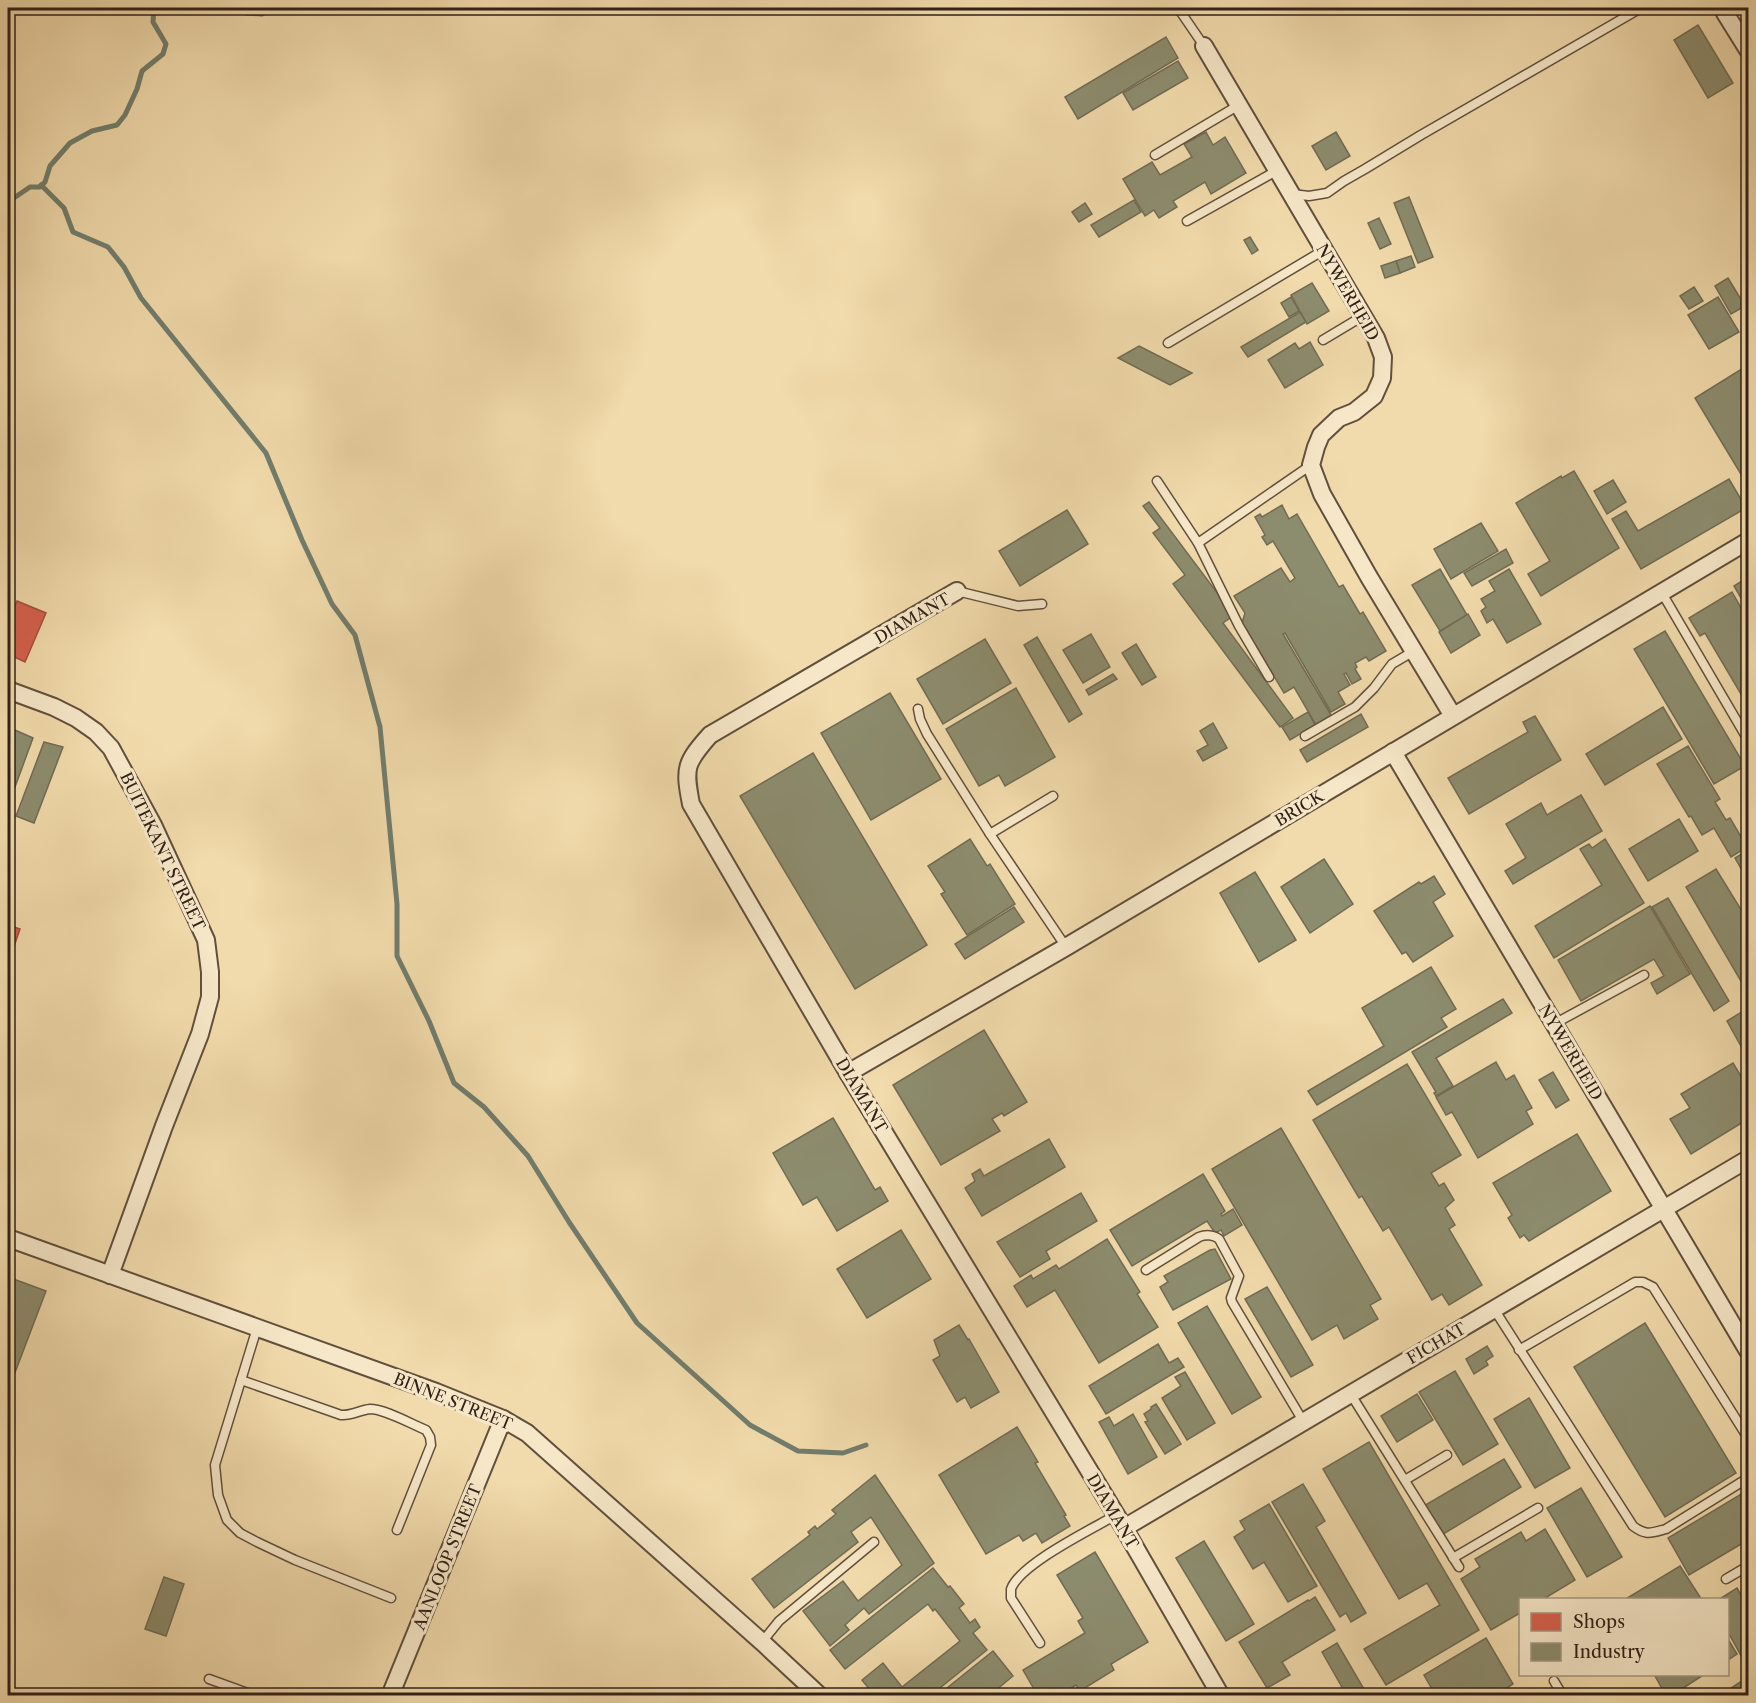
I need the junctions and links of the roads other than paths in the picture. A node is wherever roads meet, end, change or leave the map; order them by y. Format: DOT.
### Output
graph roads {
  1 [pos="1178,8"];
  2 [pos="1641,8"];
  3 [pos="1725,8"];
  4 [pos="1204,46"];
  5 [pos="1749,50"];
  6 [pos="1239,105"];
  7 [pos="1155,155"];
  8 [pos="1278,170"];
  9 [pos="1292,194"];
  10 [pos="1187,221"];
  11 [pos="1324,250"];
  12 [pos="1363,316"];
  13 [pos="1323,340"];
  14 [pos="1168,343"];
  15 [pos="1311,465"];
  16 [pos="1157,481"];
  17 [pos="1749,541"];
  18 [pos="1198,543"];
  19 [pos="957,591"];
  20 [pos="1662,593"];
  21 [pos="1042,604"];
  22 [pos="1414,651"];
  23 [pos="1269,677"];
  24 [pos="8,690"];
  25 [pos="918,709"];
  26 [pos="1453,716"];
  27 [pos="1305,736"];
  28 [pos="1749,740"];
  29 [pos="1393,752"];
  30 [pos="1053,796"];
  31 [pos="990,834"];
  32 [pos="1066,947"];
  33 [pos="1644,975"];
  34 [pos="1554,1024"];
  35 [pos="848,1073"];
  36 [pos="1749,1159"];
  37 [pos="1664,1209"];
  38 [pos="8,1238"];
  39 [pos="1146,1270"];
  40 [pos="110,1275"];
  41 [pos="1494,1309"];
  42 [pos="257,1328"];
  43 [pos="1519,1350"];
  44 [pos="1749,1351"];
  45 [pos="241,1380"];
  46 [pos="1350,1393"];
  47 [pos="503,1419"];
  48 [pos="1304,1421"];
  49 [pos="1749,1438"];
  50 [pos="1447,1455"];
  51 [pos="1749,1478"];
  52 [pos="1405,1480"];
  53 [pos="1538,1508"];
  54 [pos="1120,1522"];
  55 [pos="398,1530"];
  56 [pos="874,1542"];
  57 [pos="1453,1558"];
  58 [pos="1749,1566"];
  59 [pos="1459,1567"];
  60 [pos="1726,1579"];
  61 [pos="391,1598"];
  62 [pos="762,1642"];
  63 [pos="1040,1643"];
  64 [pos="209,1679"];
  65 [pos="1554,1681"];
  66 [pos="256,1695"];
  67 [pos="390,1695"];
  68 [pos="820,1695"];
  69 [pos="1221,1695"];
  70 [pos="1563,1695"];
  1 -- 4 [label="lane"];
  2 -- 9 [label="lane"];
  3 -- 5 [label="street"];
  4 -- 6 [label="street, NYWERHEID"];
  6 -- 7 [label="lane"];
  6 -- 8 [label="street, NYWERHEID"];
  8 -- 9 [label="street, NYWERHEID"];
  8 -- 10 [label="lane"];
  9 -- 11 [label="street, NYWERHEID"];
  11 -- 12 [label="street, NYWERHEID"];
  11 -- 14 [label="lane"];
  12 -- 13 [label="lane"];
  12 -- 15 [label="street, NYWERHEID"];
  15 -- 18 [label="lane"];
  15 -- 22 [label="street"];
  16 -- 18 [label="lane"];
  17 -- 20 [label="street, BRICK"];
  18 -- 23 [label="lane"];
  19 -- 21 [label="lane"];
  19 -- 35 [label="street, DIAMANT"];
  20 -- 26 [label="street, BRICK"];
  20 -- 28 [label="lane"];
  22 -- 26 [label="street"];
  22 -- 27 [label="lane"];
  24 -- 40 [label="street, BUITEKANT STREET"];
  25 -- 31 [label="lane"];
  26 -- 29 [label="street, BRICK"];
  29 -- 32 [label="street, BRICK"];
  29 -- 34 [label="street, NYWERHEID"];
  30 -- 31 [label="lane"];
  31 -- 32 [label="lane"];
  32 -- 35 [label="street, BRICK"];
  33 -- 34 [label="lane"];
  34 -- 37 [label="street, NYWERHEID"];
  35 -- 54 [label="street, DIAMANT"];
  36 -- 37 [label="street, FICHAT"];
  37 -- 41 [label="street, FICHAT"];
  37 -- 44 [label="street, NYWERHEID"];
  38 -- 40 [label="street, BINNE STREET"];
  39 -- 48 [label="lane"];
  40 -- 42 [label="street, BINNE STREET"];
  41 -- 43 [label="lane"];
  41 -- 46 [label="street, FICHAT"];
  42 -- 45 [label="lane"];
  42 -- 47 [label="street, BINNE STREET"];
  43 -- 49 [label="lane"];
  43 -- 51 [label="lane"];
  45 -- 55 [label="lane"];
  45 -- 61 [label="lane"];
  46 -- 48 [label="street, FICHAT"];
  46 -- 52 [label="lane"];
  47 -- 62 [label="street, BINNE STREET"];
  47 -- 67 [label="street, AANLOOP STREET"];
  48 -- 54 [label="street, FICHAT"];
  50 -- 52 [label="lane"];
  52 -- 57 [label="lane"];
  53 -- 57 [label="lane"];
  54 -- 63 [label="lane"];
  54 -- 69 [label="street, DIAMANT"];
  56 -- 62 [label="lane"];
  57 -- 59 [label="lane"];
  58 -- 60 [label="lane"];
  62 -- 68 [label="street, BINNE STREET"];
  64 -- 66 [label="lane"];
  65 -- 70 [label="lane"];
}
